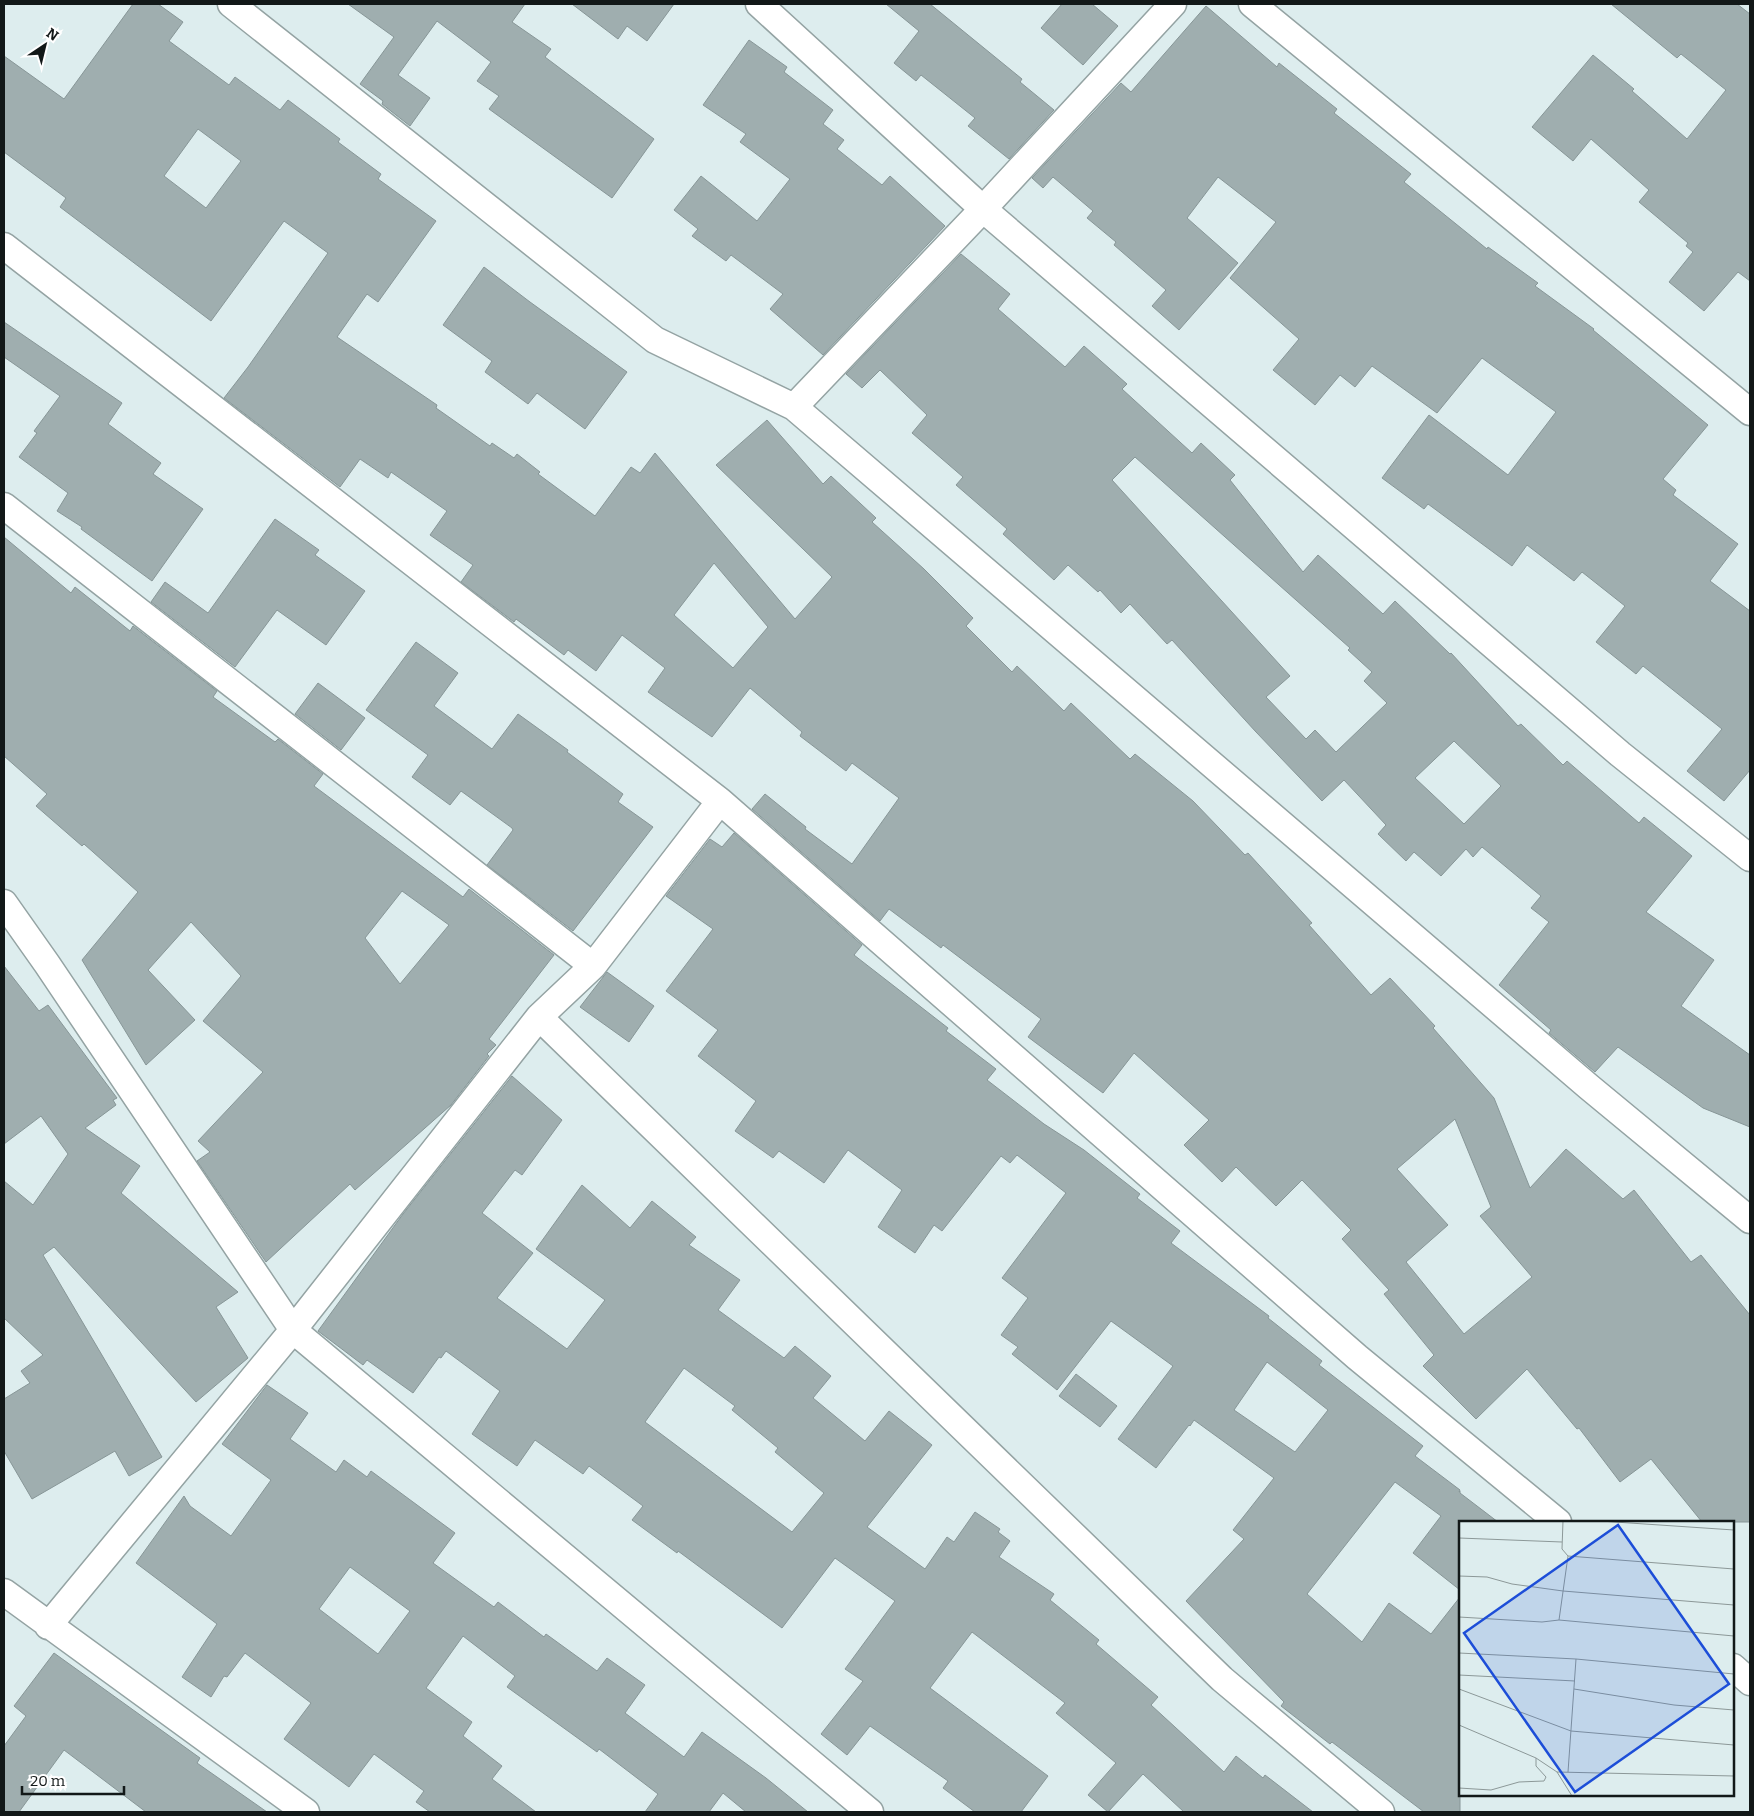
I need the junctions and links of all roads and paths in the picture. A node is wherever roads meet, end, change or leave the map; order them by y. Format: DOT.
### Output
graph roads {
  1 [pos="231,4"];
  2 [pos="759,4"];
  3 [pos="1174,4"];
  4 [pos="1252,4"];
  5 [pos="983,209"];
  6 [pos="4,246"];
  7 [pos="794,407"];
  8 [pos="1750,412"];
  9 [pos="4,506"];
  10 [pos="720,801"];
  11 [pos="1750,858"];
  12 [pos="4,903"];
  13 [pos="593,966"];
  14 [pos="539,1017"];
  15 [pos="1750,1220"];
  16 [pos="293,1330"];
  17 [pos="1557,1521"];
  18 [pos="4,1592"];
  19 [pos="48,1626"];
  20 [pos="1734,1668"];
  21 [pos="1750,1682"];
  22 [pos="306,1812"];
  23 [pos="870,1812"];
  24 [pos="1381,1812"];
  1 -- 7 [label="street"];
  2 -- 5 [label="street"];
  3 -- 5 [label="street"];
  4 -- 8 [label="street"];
  5 -- 7 [label="street"];
  5 -- 11 [label="street"];
  6 -- 10 [label="street"];
  7 -- 15 [label="street"];
  9 -- 13 [label="street"];
  10 -- 13 [label="street"];
  10 -- 17 [label="street"];
  12 -- 16 [label="street"];
  13 -- 14 [label="street"];
  14 -- 16 [label="street"];
  14 -- 24 [label="street"];
  16 -- 19 [label="street"];
  16 -- 23 [label="street"];
  18 -- 19 [label="street"];
  19 -- 22 [label="street"];
  20 -- 21 [label="street"];
}
